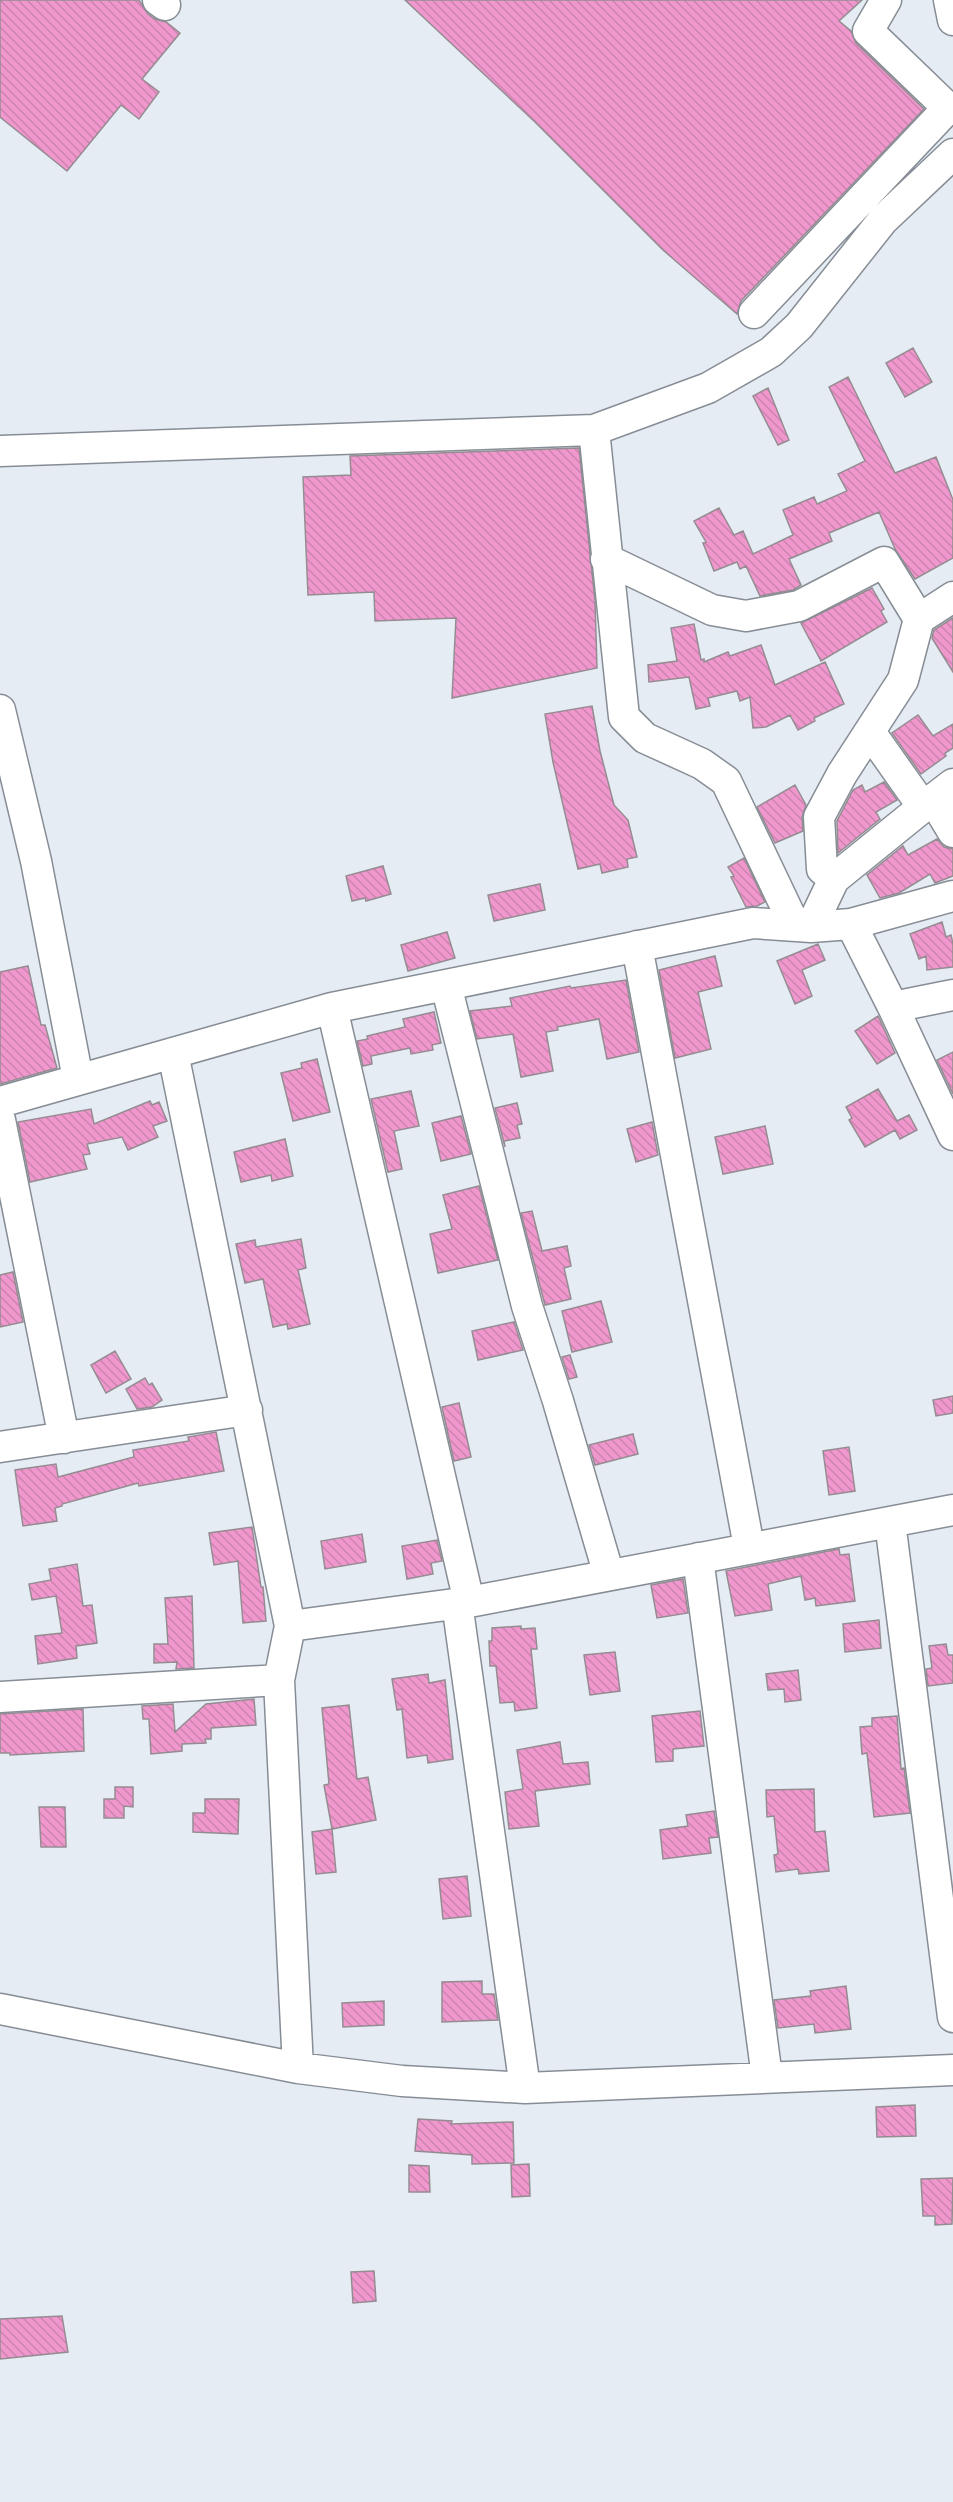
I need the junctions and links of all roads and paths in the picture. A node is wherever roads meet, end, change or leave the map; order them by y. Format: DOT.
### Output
graph roads {
  1 [pos="886,0"];
  2 [pos="949,0"];
  3 [pos="953,20"];
  4 [pos="953,154"];
  5 [pos="753,313"];
  6 [pos="594,430"];
  7 [pos="0,450"];
  8 [pos="606,559"];
  9 [pos="953,597"];
  10 [pos="919,619"];
  11 [pos="0,710"];
  12 [pos="870,732"];
  13 [pos="936,797"];
  14 [pos="953,832"];
  15 [pos="834,879"];
  16 [pos="953,896"];
  17 [pos="851,924"];
  18 [pos="803,926"];
  19 [pos="637,946"];
  20 [pos="446,985"];
  21 [pos="953,995"];
  22 [pos="893,1006"];
  23 [pos="332,1008"];
  24 [pos="173,1053"];
  25 [pos="78,1079"];
  26 [pos="0,1101"];
  27 [pos="0,1120"];
  28 [pos="953,1135"];
  29 [pos="247,1410"];
  30 [pos="64,1438"];
  31 [pos="0,1447"];
  32 [pos="953,1510"];
  33 [pos="890,1522"];
  34 [pos="749,1547"];
  35 [pos="698,1558"];
  36 [pos="609,1575"];
  37 [pos="463,1602"];
  38 [pos="290,1626"];
  39 [pos="279,1680"];
  40 [pos="0,1697"];
  41 [pos="0,2009"];
  42 [pos="953,2017"];
  43 [pos="298,2068"];
  44 [pos="953,2070"];
  45 [pos="767,2077"];
  46 [pos="525,2088"];
  1 -- 5 [label="street"];
  2 -- 3 [label="street"];
  4 -- 6 [label="street"];
  6 -- 7 [label="street"];
  6 -- 8 [label="street"];
  8 -- 10 [label="street"];
  8 -- 18 [label="street"];
  9 -- 10 [label="street"];
  10 -- 12 [label="street"];
  11 -- 25 [label="street"];
  12 -- 13 [label="street"];
  12 -- 15 [label="street"];
  13 -- 14 [label="street"];
  13 -- 15 [label="street"];
  15 -- 18 [label="street"];
  16 -- 17 [label="street"];
  17 -- 18 [label="street"];
  17 -- 22 [label="street"];
  18 -- 19 [label="street"];
  19 -- 20 [label="street"];
  19 -- 34 [label="street"];
  20 -- 23 [label="street"];
  20 -- 36 [label="street"];
  21 -- 22 [label="street"];
  22 -- 28 [label="street"];
  23 -- 24 [label="street"];
  23 -- 37 [label="street"];
  24 -- 25 [label="street"];
  24 -- 29 [label="street"];
  25 -- 26 [label="street"];
  27 -- 30 [label="street"];
  29 -- 30 [label="street"];
  29 -- 38 [label="street"];
  30 -- 31 [label="street"];
  32 -- 33 [label="street"];
  33 -- 34 [label="street"];
  33 -- 42 [label="street"];
  34 -- 35 [label="street"];
  35 -- 36 [label="street"];
  35 -- 45 [label="street"];
  36 -- 37 [label="street"];
  37 -- 38 [label="street"];
  37 -- 46 [label="street"];
  38 -- 39 [label="street"];
  39 -- 40 [label="street"];
  39 -- 43 [label="street"];
  41 -- 43 [label="street"];
  43 -- 46 [label="street"];
  44 -- 45 [label="street"];
  45 -- 46 [label="street"];
}
